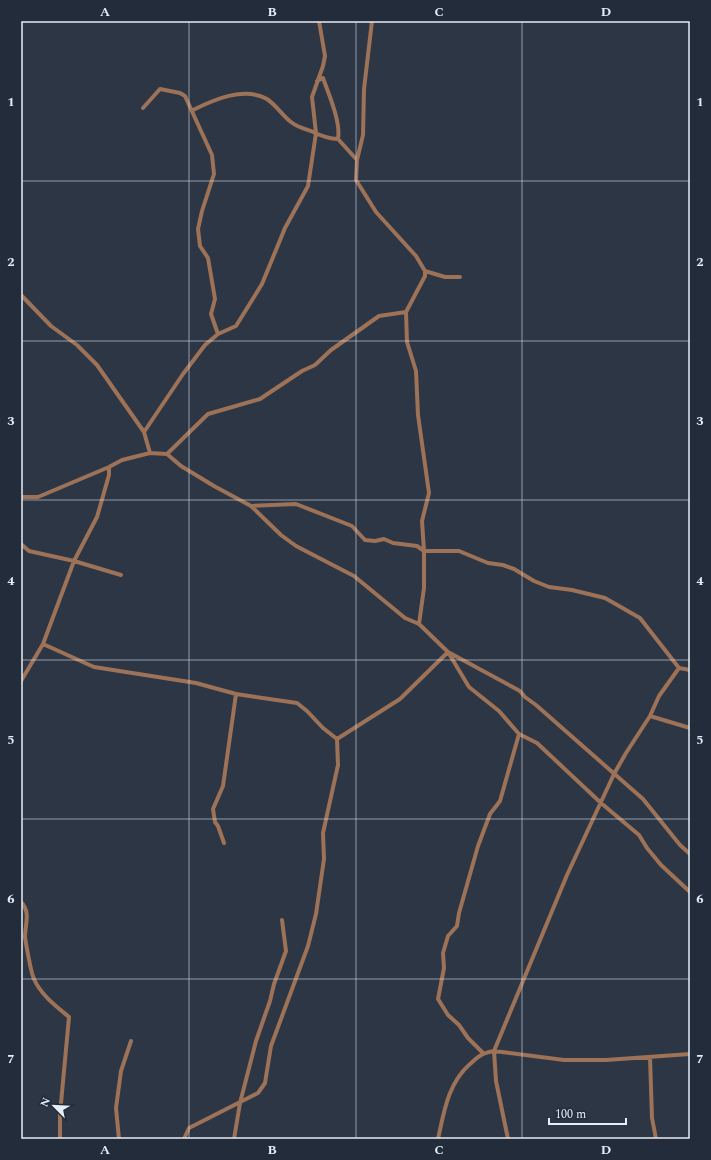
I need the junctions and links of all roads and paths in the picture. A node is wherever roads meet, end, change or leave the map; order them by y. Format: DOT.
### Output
graph roads {
  1 [pos="319,21"];
  2 [pos="372,21"];
  3 [pos="317,81"];
  4 [pos="143,108"];
  5 [pos="193,110"];
  6 [pos="316,133"];
  7 [pos="338,139"];
  8 [pos="357,160"];
  9 [pos="425,271"];
  10 [pos="460,277"];
  11 [pos="21,295"];
  12 [pos="406,312"];
  13 [pos="218,334"];
  14 [pos="144,432"];
  15 [pos="150,454"];
  16 [pos="167,454"];
  17 [pos="109,467"];
  18 [pos="21,497"];
  19 [pos="251,506"];
  20 [pos="21,544"];
  21 [pos="424,551"];
  22 [pos="74,561"];
  23 [pos="121,576"];
  24 [pos="419,624"];
  25 [pos="43,644"];
  26 [pos="448,652"];
  27 [pos="679,668"];
  28 [pos="690,670"];
  29 [pos="21,681"];
  30 [pos="236,694"];
  31 [pos="650,716"];
  32 [pos="690,728"];
  33 [pos="519,734"];
  34 [pos="337,739"];
  35 [pos="614,774"];
  36 [pos="601,803"];
  37 [pos="224,843"];
  38 [pos="690,854"];
  39 [pos="690,892"];
  40 [pos="21,902"];
  41 [pos="282,920"];
  42 [pos="131,1041"];
  43 [pos="494,1051"];
  44 [pos="483,1053"];
  45 [pos="690,1054"];
  46 [pos="650,1057"];
  47 [pos="240,1103"];
  48 [pos="60,1139"];
  49 [pos="119,1139"];
  50 [pos="184,1139"];
  51 [pos="234,1139"];
  52 [pos="438,1139"];
  53 [pos="508,1139"];
  54 [pos="656,1139"];
  1 -- 3 [label="street"];
  2 -- 8 [label="street"];
  3 -- 6 [label="street"];
  3 -- 7 [label="street"];
  4 -- 5 [label="street"];
  5 -- 6 [label="street"];
  5 -- 13 [label="street"];
  6 -- 7 [label="street"];
  6 -- 13 [label="street"];
  7 -- 8 [label="street"];
  8 -- 9 [label="street"];
  9 -- 10 [label="street"];
  9 -- 12 [label="street"];
  11 -- 14 [label="street"];
  12 -- 16 [label="street"];
  12 -- 21 [label="street"];
  13 -- 14 [label="street"];
  14 -- 15 [label="street"];
  15 -- 16 [label="street"];
  15 -- 17 [label="street"];
  16 -- 19 [label="street"];
  17 -- 18 [label="street"];
  17 -- 22 [label="street"];
  19 -- 21 [label="street"];
  19 -- 24 [label="street"];
  20 -- 22 [label="street"];
  21 -- 24 [label="street"];
  21 -- 27 [label="street"];
  22 -- 23 [label="street"];
  22 -- 25 [label="street"];
  24 -- 26 [label="street"];
  25 -- 29 [label="street"];
  25 -- 30 [label="street"];
  26 -- 33 [label="street"];
  26 -- 34 [label="street"];
  26 -- 35 [label="street"];
  27 -- 28 [label="street"];
  27 -- 31 [label="street"];
  30 -- 34 [label="street"];
  30 -- 37 [label="street"];
  31 -- 32 [label="street"];
  31 -- 35 [label="street"];
  33 -- 36 [label="street"];
  33 -- 44 [label="street"];
  34 -- 47 [label="street"];
  35 -- 36 [label="street"];
  35 -- 38 [label="street"];
  36 -- 39 [label="street"];
  36 -- 43 [label="street"];
  40 -- 48 [label="street"];
  41 -- 47 [label="street"];
  42 -- 49 [label="street"];
  43 -- 44 [label="street"];
  43 -- 46 [label="street"];
  43 -- 53 [label="street"];
  44 -- 52 [label="street"];
  45 -- 46 [label="street"];
  46 -- 54 [label="street"];
  47 -- 50 [label="street"];
  47 -- 51 [label="street"];
}
